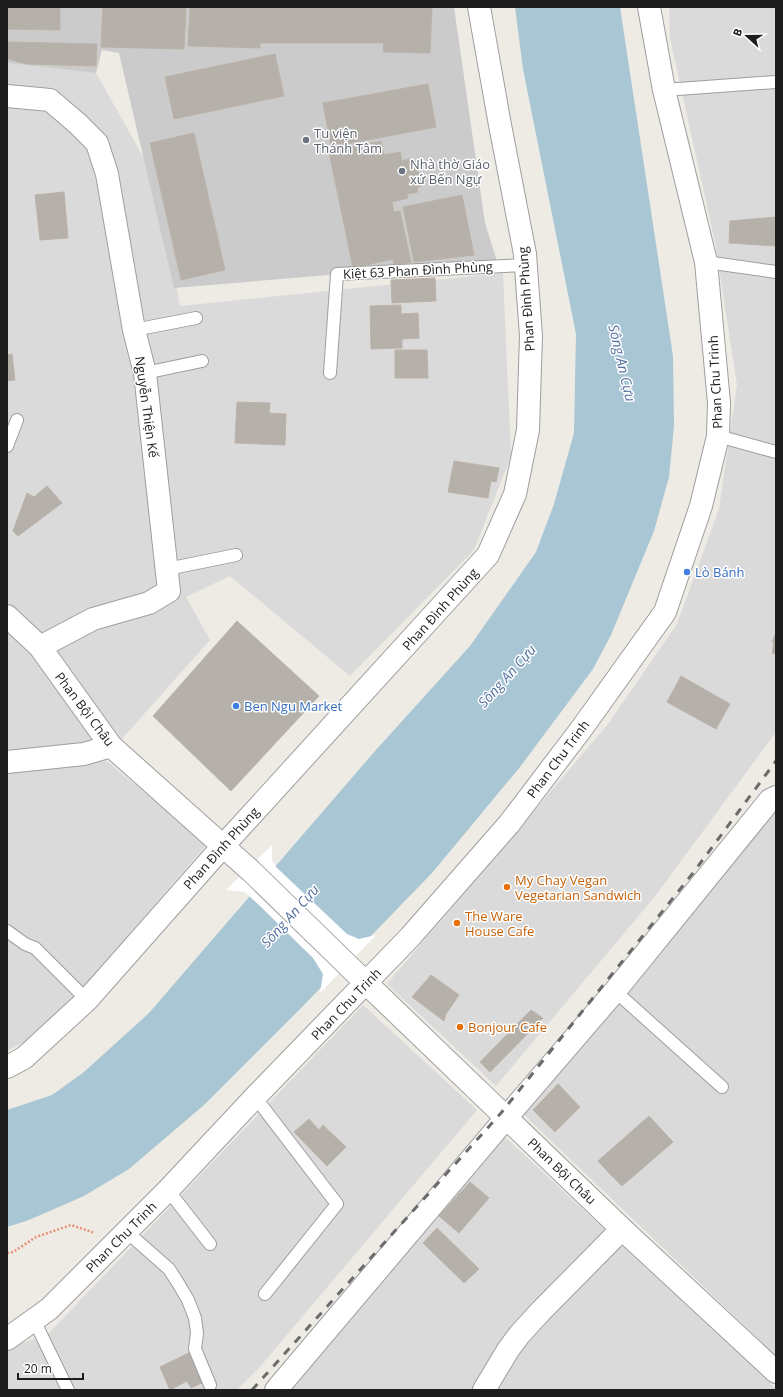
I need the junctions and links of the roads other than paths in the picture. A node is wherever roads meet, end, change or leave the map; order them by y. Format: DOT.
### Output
graph roads {
  1 [pos="480,7"];
  2 [pos="649,7"];
  3 [pos="776,82"];
  4 [pos="664,90"];
  5 [pos="7,96"];
  6 [pos="706,262"];
  7 [pos="526,265"];
  8 [pos="776,272"];
  9 [pos="196,318"];
  10 [pos="134,330"];
  11 [pos="202,361"];
  12 [pos="145,373"];
  13 [pos="330,373"];
  14 [pos="16,420"];
  15 [pos="718,436"];
  16 [pos="7,446"];
  17 [pos="776,452"];
  18 [pos="236,555"];
  19 [pos="167,569"];
  20 [pos="7,616"];
  21 [pos="40,647"];
  22 [pos="111,746"];
  23 [pos="7,762"];
  24 [pos="776,797"];
  25 [pos="223,846"];
  26 [pos="7,931"];
  27 [pos="366,983"];
  28 [pos="615,991"];
  29 [pos="88,1000"];
  30 [pos="7,1067"];
  31 [pos="722,1087"];
  32 [pos="255,1097"];
  33 [pos="506,1118"];
  34 [pos="168,1190"];
  35 [pos="622,1229"];
  36 [pos="123,1236"];
  37 [pos="210,1244"];
  38 [pos="265,1294"];
  39 [pos="34,1320"];
  40 [pos="7,1339"];
  41 [pos="776,1372"];
  42 [pos="210,1386"];
  43 [pos="68,1390"];
  44 [pos="276,1390"];
  45 [pos="484,1390"];
  1 -- 7 [label="street, Phan Đình Phùng"];
  2 -- 4 [label="street, Phan Chu Trinh"];
  3 -- 4 [label="lane"];
  4 -- 6 [label="street, Phan Chu Trinh"];
  5 -- 10 [label="street, Nguyễn Thiện Kế"];
  6 -- 8 [label="lane"];
  6 -- 15 [label="street, Phan Chu Trinh"];
  7 -- 13 [label="lane, Kiệt 63 Phan Đình Phùng"];
  7 -- 25 [label="street, Phan Đình Phùng"];
  9 -- 10 [label="lane"];
  10 -- 12 [label="street, Nguyễn Thiện Kế"];
  11 -- 12 [label="lane"];
  12 -- 19 [label="street, Nguyễn Thiện Kế"];
  14 -- 16 [label="lane"];
  15 -- 17 [label="lane"];
  15 -- 27 [label="street, Phan Chu Trinh"];
  18 -- 19 [label="lane"];
  19 -- 21 [label="street, Nguyễn Thiện Kế"];
  20 -- 21 [label="street, Phan Bội Châu"];
  21 -- 22 [label="street, Phan Bội Châu"];
  22 -- 23 [label="street"];
  22 -- 25 [label="street, Phan Bội Châu"];
  24 -- 28 [label="street"];
  25 -- 27 [label="street, Phan Bội Châu"];
  25 -- 29 [label="street, Phan Đình Phùng"];
  26 -- 29 [label="lane"];
  27 -- 32 [label="street, Phan Chu Trinh"];
  27 -- 33 [label="street, Phan Bội Châu"];
  28 -- 31 [label="lane"];
  28 -- 33 [label="street"];
  29 -- 30 [label="street, Phan Đình Phùng"];
  32 -- 34 [label="street, Phan Chu Trinh"];
  32 -- 38 [label="lane"];
  33 -- 35 [label="street, Phan Bội Châu"];
  33 -- 44 [label="street"];
  34 -- 36 [label="street, Phan Chu Trinh"];
  34 -- 37 [label="lane"];
  35 -- 41 [label="street, Phan Bội Châu"];
  35 -- 45 [label="street"];
  36 -- 39 [label="street, Phan Chu Trinh"];
  36 -- 42 [label="lane"];
  39 -- 40 [label="street, Phan Chu Trinh"];
  39 -- 43 [label="lane"];
}
